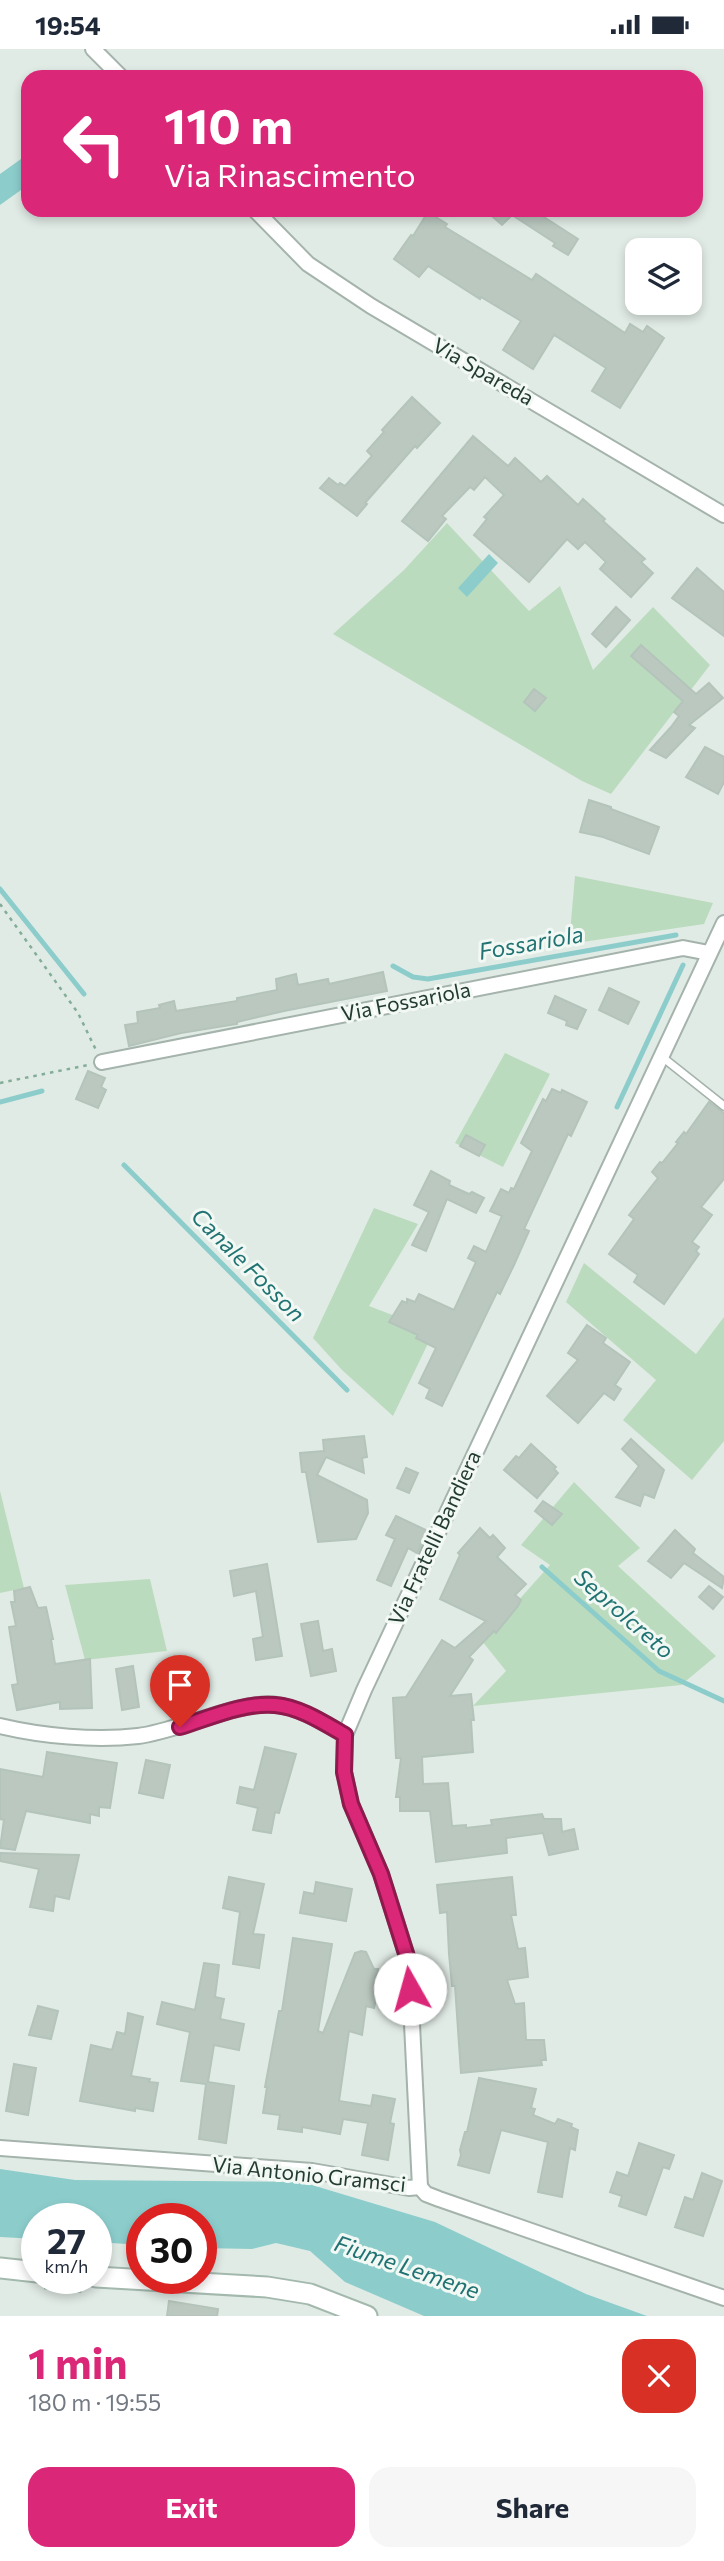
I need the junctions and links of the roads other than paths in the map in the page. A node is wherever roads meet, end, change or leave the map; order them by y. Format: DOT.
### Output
graph roads {
  1 [pos="93,49"];
  2 [pos="114,70"];
  3 [pos="262,217"];
  4 [pos="724,515"];
  5 [pos="724,923"];
  6 [pos="709,953"];
  7 [pos="661,1056"];
  8 [pos="102,1062"];
  9 [pos="724,1106"];
  10 [pos="0,1726"];
  11 [pos="345,1735"];
  12 [pos="0,2148"];
  13 [pos="419,2187"];
  14 [pos="0,2268"];
  15 [pos="21,2270"];
  16 [pos="112,2278"];
  17 [pos="724,2298"];
  18 [pos="358,2312"];
  1 -- 2 [label="street"];
  3 -- 4 [label="street, Via Spareda"];
  5 -- 6 [label="street, Via Fratelli Bandiera"];
  6 -- 7 [label="street, Via Fratelli Bandiera"];
  6 -- 8 [label="street, Via Fossariola"];
  7 -- 9 [label="lane"];
  7 -- 11 [label="street, Via Fratelli Bandiera"];
  10 -- 11 [label="street"];
  11 -- 13 [label="street, Via Fratelli Bandiera"];
  12 -- 13 [label="street, Via Antonio Gramsci"];
  13 -- 17 [label="street, Via Antonio Gramsci"];
  14 -- 15 [label="main road"];
  16 -- 18 [label="main road"];
}
